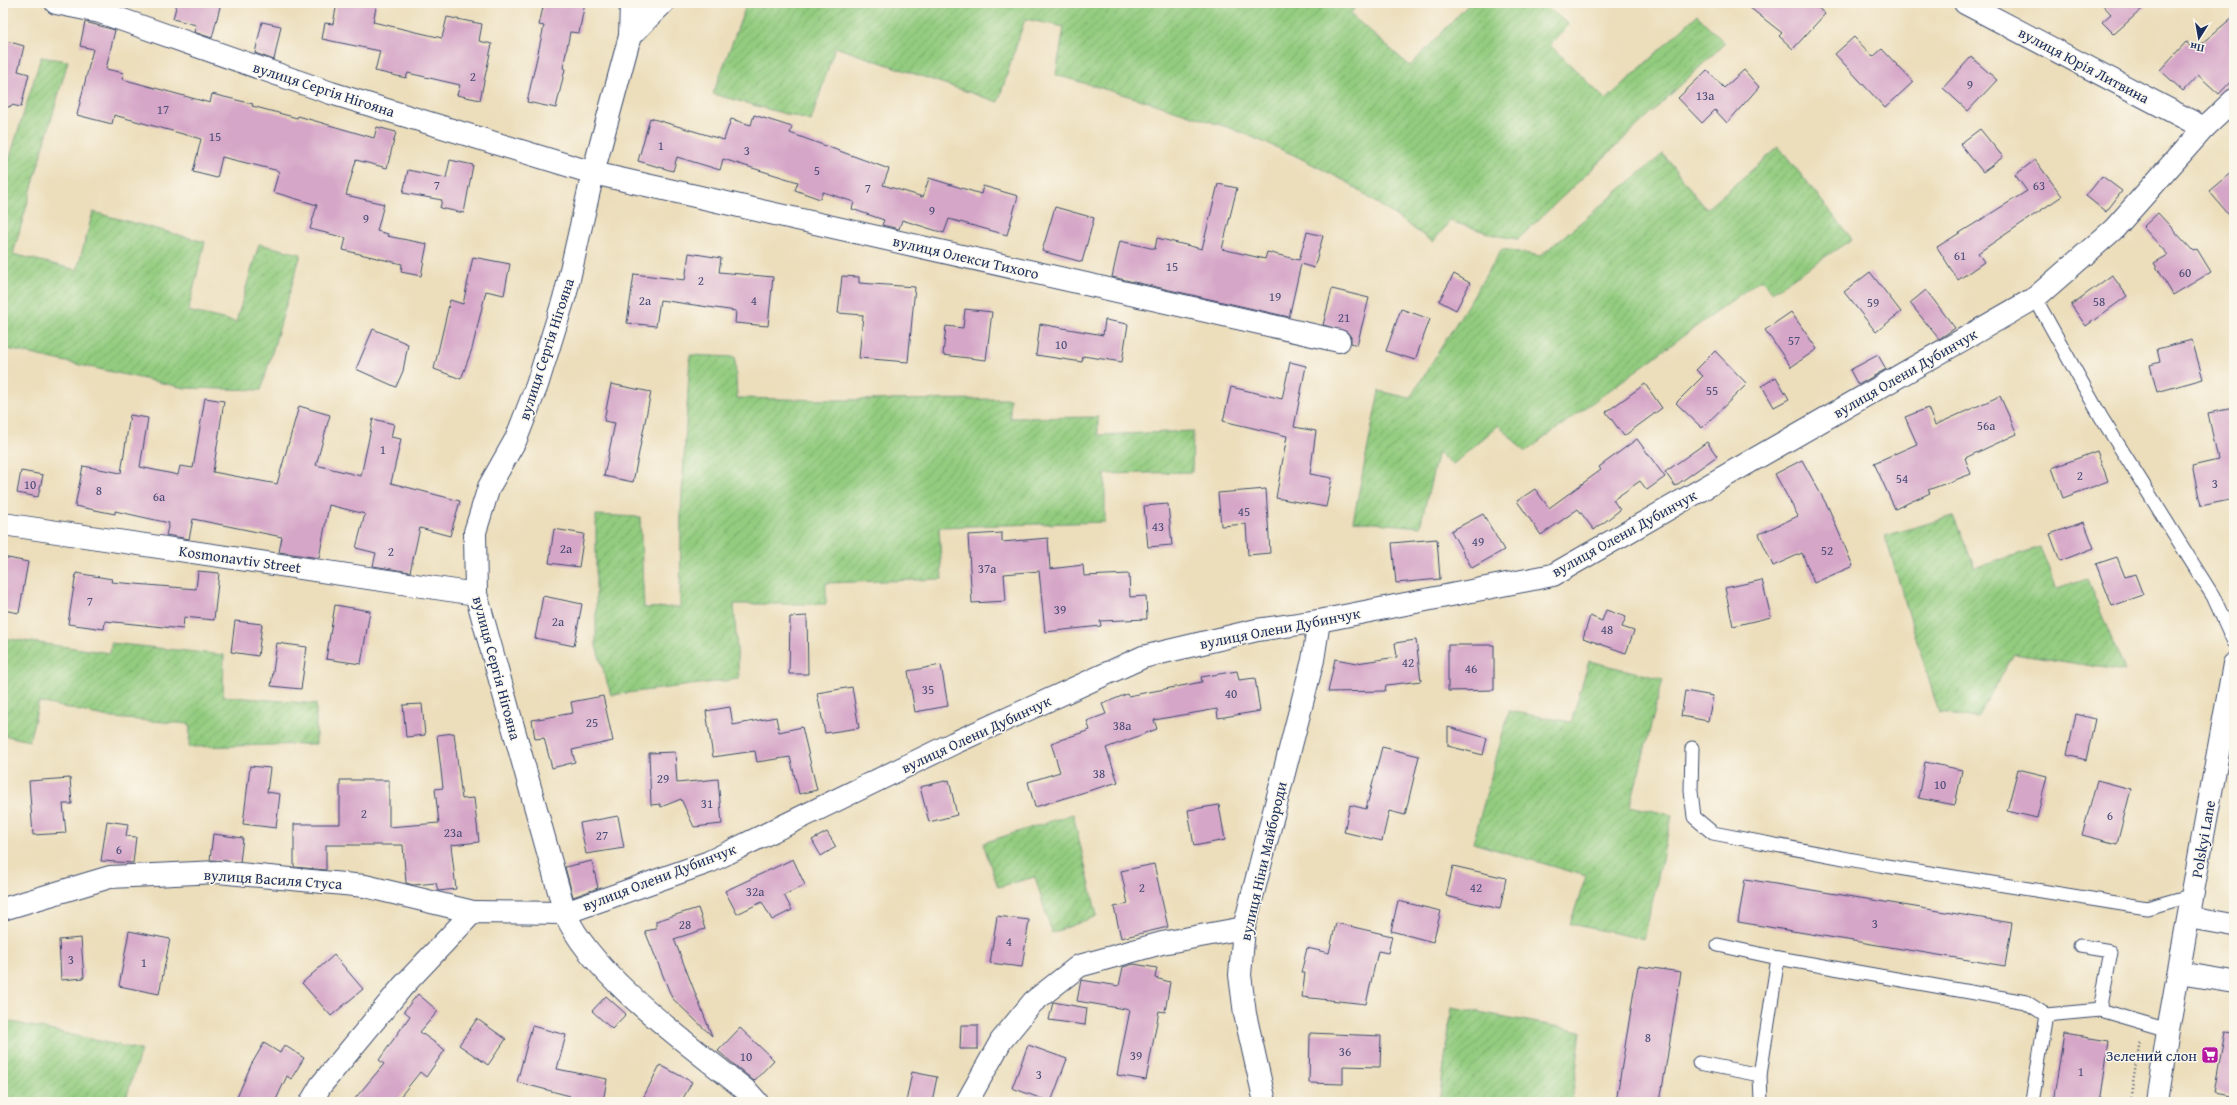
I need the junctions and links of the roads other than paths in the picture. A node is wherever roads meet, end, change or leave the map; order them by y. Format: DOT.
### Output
graph roads {
  1 [pos="56,3"];
  2 [pos="630,3"];
  3 [pos="663,3"];
  4 [pos="1965,3"];
  5 [pos="630,36"];
  6 [pos="2234,100"];
  7 [pos="2204,128"];
  8 [pos="593,173"];
  9 [pos="2035,298"];
  10 [pos="1339,341"];
  11 [pos="3,524"];
  12 [pos="476,594"];
  13 [pos="1319,621"];
  14 [pos="2234,642"];
  15 [pos="2234,664"];
  16 [pos="1692,748"];
  17 [pos="2193,895"];
  18 [pos="3,909"];
  19 [pos="473,912"];
  20 [pos="565,913"];
  21 [pos="2189,916"];
  22 [pos="2234,924"];
  23 [pos="1244,928"];
  24 [pos="1718,945"];
  25 [pos="2080,946"];
  26 [pos="1778,958"];
  27 [pos="2179,972"];
  28 [pos="2234,982"];
  29 [pos="2100,1010"];
  30 [pos="2046,1015"];
  31 [pos="2170,1022"];
  32 [pos="1699,1063"];
  33 [pos="1760,1074"];
  34 [pos="311,1102"];
  35 [pos="757,1102"];
  36 [pos="967,1102"];
  37 [pos="1265,1102"];
  38 [pos="1760,1102"];
  39 [pos="2032,1102"];
  40 [pos="2157,1102"];
  1 -- 8 [label="street, вулиця Сергія Нігояна"];
  2 -- 5 [label="street"];
  3 -- 5 [label="street, вулиця Сергія Нігояна"];
  4 -- 7 [label="street, вулиця Юрія Литвина"];
  5 -- 8 [label="street, вулиця Сергія Нігояна"];
  6 -- 7 [label="street, вулиця Олени Дубинчук"];
  7 -- 9 [label="street, вулиця Олени Дубинчук"];
  8 -- 10 [label="street, вулиця Олекси Тихого"];
  8 -- 12 [label="street, вулиця Сергія Нігояна"];
  9 -- 13 [label="street, вулиця Олени Дубинчук"];
  9 -- 14 [label="lane"];
  11 -- 12 [label="street, Kosmonavtiv Street"];
  12 -- 20 [label="street, вулиця Сергія Нігояна"];
  13 -- 20 [label="street, вулиця Олени Дубинчук"];
  13 -- 23 [label="street, вулиця Ніни Майбороди"];
  15 -- 17 [label="street, Polskyi Lane"];
  16 -- 17 [label="lane"];
  17 -- 21 [label="street, Polskyi Lane"];
  18 -- 19 [label="street, вулиця Василя Стуса"];
  19 -- 20 [label="street, вулиця Олени Дубинчук"];
  19 -- 34 [label="street"];
  20 -- 35 [label="street, вулиця Сергія Нігояна"];
  21 -- 22 [label="street"];
  21 -- 27 [label="street, Polskyi Lane"];
  23 -- 36 [label="street"];
  23 -- 37 [label="street, вулиця Ніни Майбороди"];
  24 -- 26 [label="lane"];
  25 -- 29 [label="lane"];
  26 -- 30 [label="lane"];
  26 -- 33 [label="lane"];
  27 -- 28 [label="street"];
  27 -- 31 [label="street, Polskyi Lane"];
  29 -- 30 [label="lane"];
  29 -- 31 [label="lane"];
  30 -- 39 [label="lane"];
  31 -- 40 [label="street, Polskyi Lane"];
  32 -- 33 [label="lane"];
  33 -- 38 [label="lane"];
}
